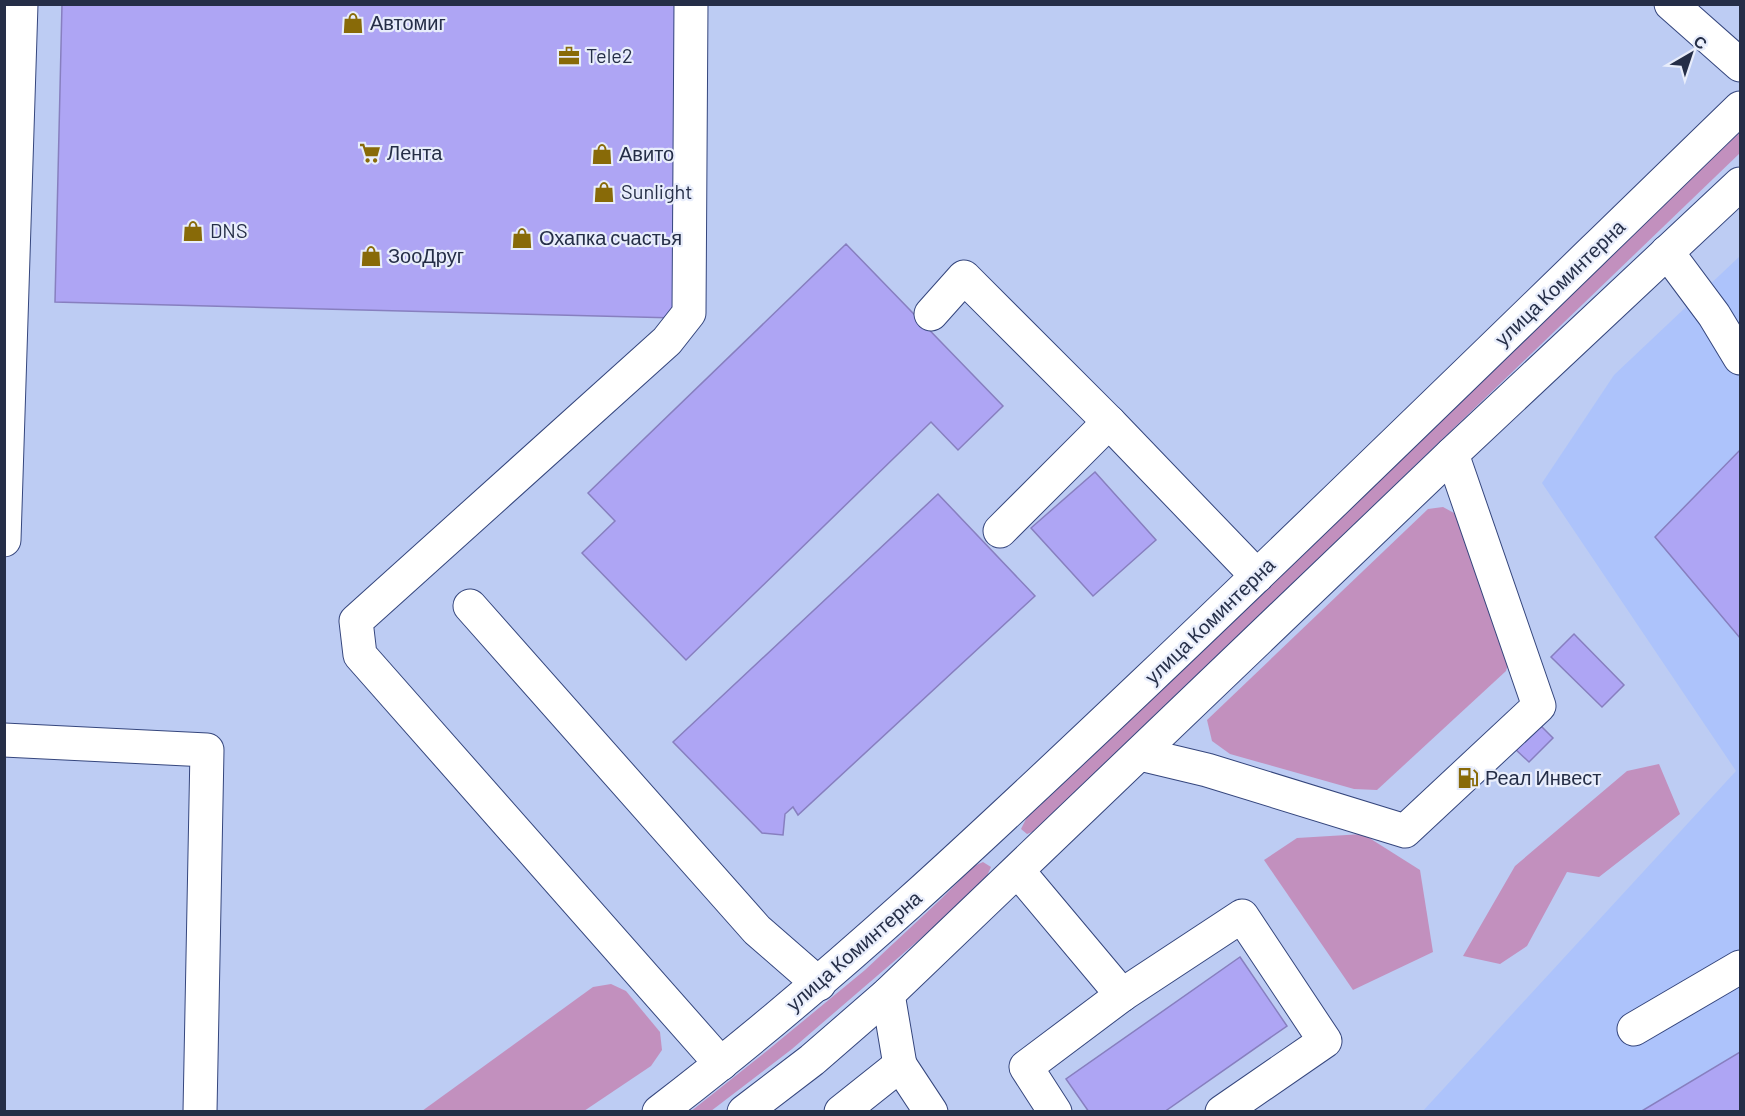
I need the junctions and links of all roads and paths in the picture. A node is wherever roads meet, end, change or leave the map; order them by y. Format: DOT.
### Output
graph roads {
  1 [pos="21,4"];
  2 [pos="691,4"];
  3 [pos="1671,4"];
  4 [pos="1740,65"];
  5 [pos="1740,108"];
  6 [pos="1740,184"];
  7 [pos="1667,252"];
  8 [pos="930,314"];
  9 [pos="1740,358"];
  10 [pos="1109,422"];
  11 [pos="1452,454"];
  12 [pos="1000,531"];
  13 [pos="4,540"];
  14 [pos="1257,576"];
  15 [pos="470,606"];
  16 [pos="4,740"];
  17 [pos="1140,754"];
  18 [pos="984,836"];
  19 [pos="1018,871"];
  20 [pos="1740,967"];
  21 [pos="819,984"];
  22 [pos="888,994"];
  23 [pos="1122,995"];
  24 [pos="1634,1029"];
  25 [pos="721,1064"];
  26 [pos="900,1065"];
  27 [pos="200,1112"];
  28 [pos="659,1112"];
  29 [pos="744,1112"];
  30 [pos="842,1112"];
  31 [pos="931,1112"];
  32 [pos="1055,1112"];
  33 [pos="1222,1112"];
  1 -- 13 [label="main road"];
  2 -- 25 [label="main road"];
  3 -- 4 [label="main road"];
  5 -- 14 [label="main road, улица Коминтерна"];
  6 -- 7 [label="main road"];
  7 -- 9 [label="main road"];
  7 -- 11 [label="main road"];
  8 -- 10 [label="main road"];
  10 -- 12 [label="main road"];
  10 -- 14 [label="main road"];
  11 -- 17 [label="main road"];
  11 -- 17 [label="main road"];
  14 -- 18 [label="main road, улица Коминтерна"];
  15 -- 21 [label="main road"];
  16 -- 27 [label="main road"];
  17 -- 19 [label="main road"];
  18 -- 19 [label="main road"];
  18 -- 21 [label="main road, улица Коминтерна"];
  19 -- 22 [label="main road"];
  19 -- 23 [label="main road"];
  20 -- 24 [label="main road"];
  21 -- 25 [label="main road, улица Коминтерна"];
  22 -- 26 [label="main road"];
  22 -- 29 [label="main road"];
  23 -- 32 [label="main road"];
  23 -- 33 [label="main road"];
  25 -- 28 [label="main road, улица Коминтерна"];
  26 -- 30 [label="main road"];
  26 -- 31 [label="main road"];
}
